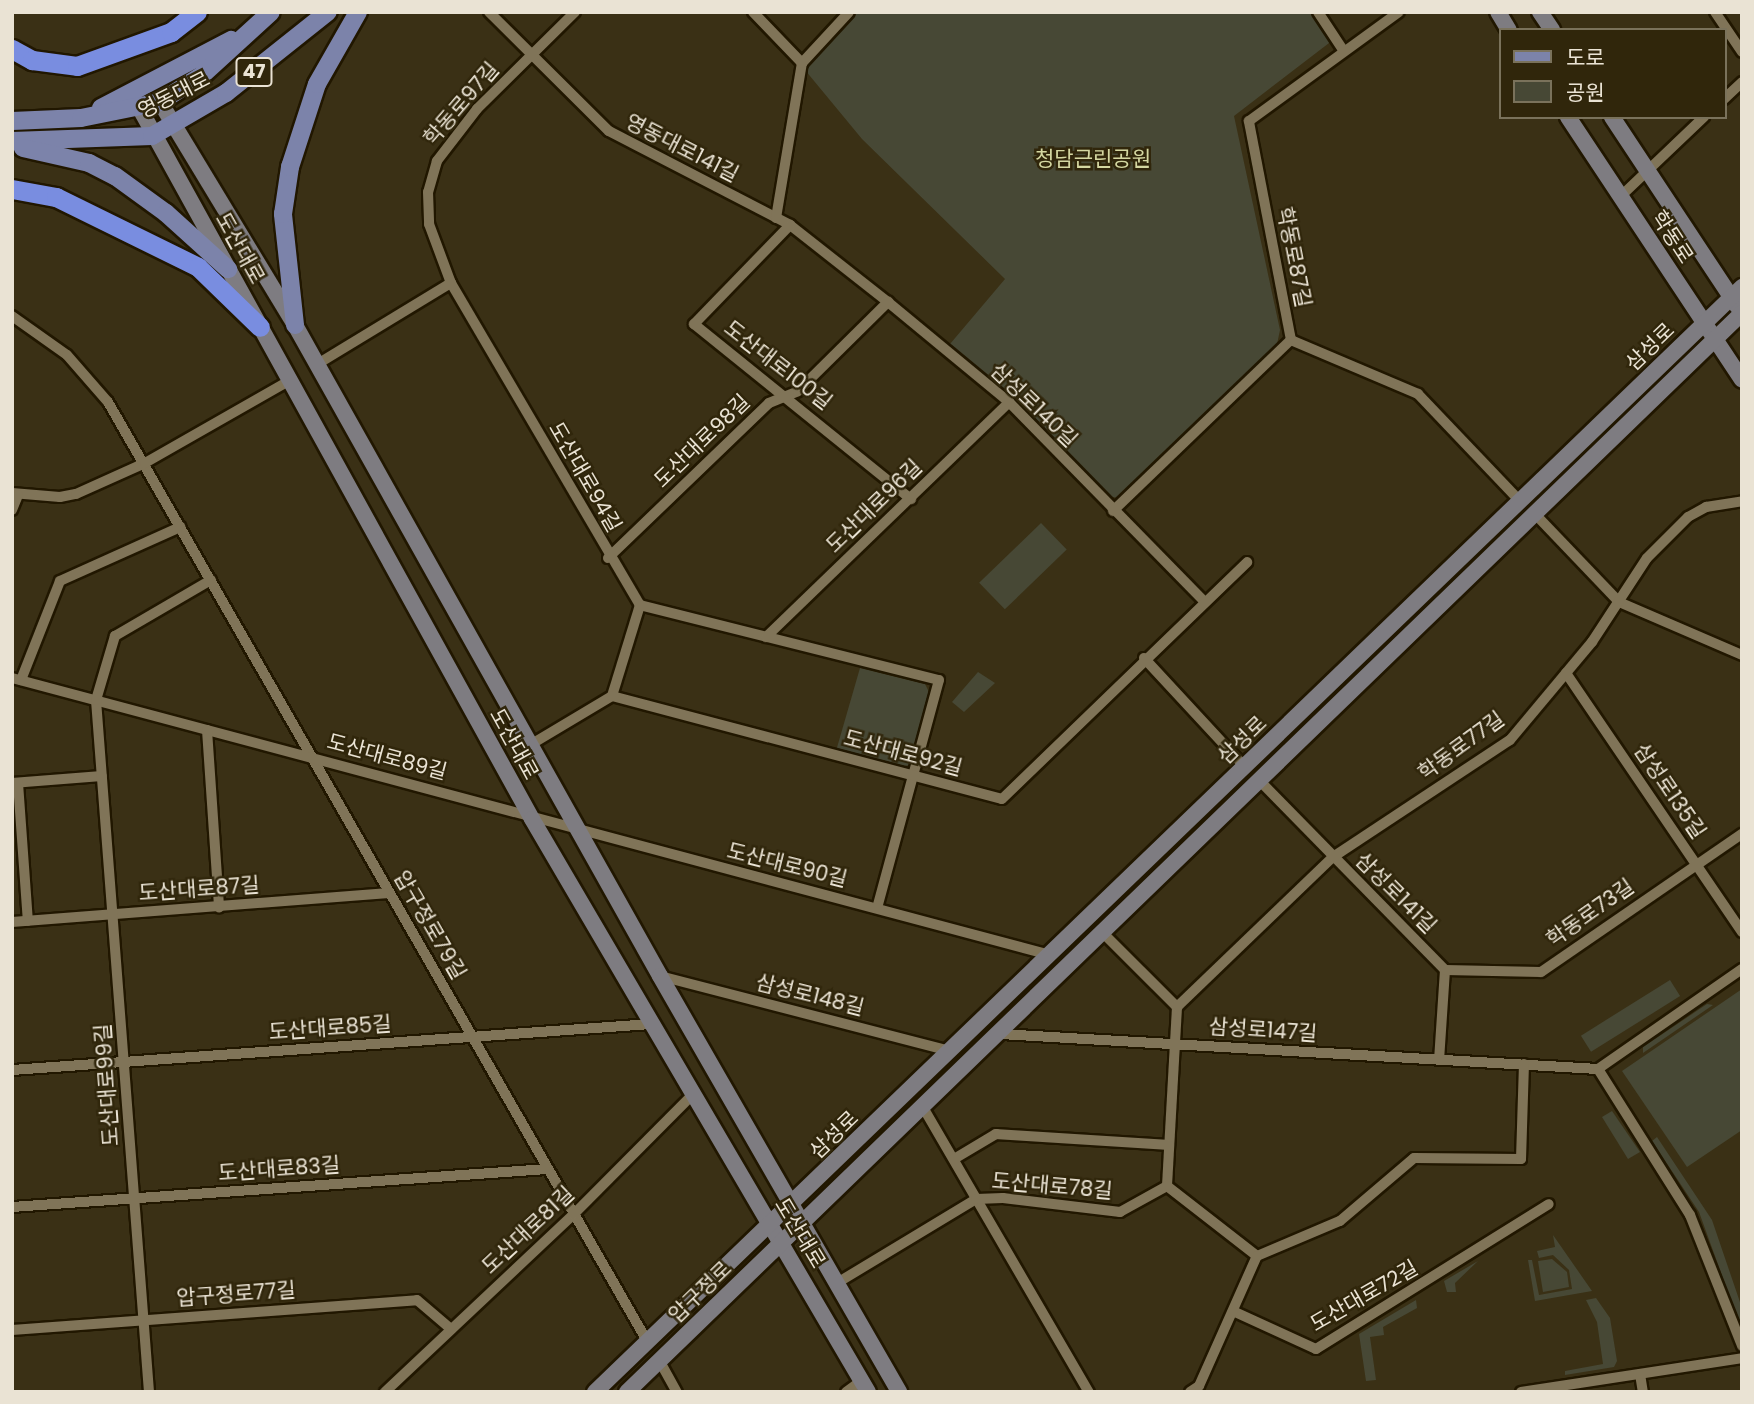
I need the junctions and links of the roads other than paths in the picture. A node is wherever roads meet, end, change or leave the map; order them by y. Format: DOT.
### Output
graph roads {
  1 [pos="197,12"];
  2 [pos="271,12"];
  3 [pos="328,12"];
  4 [pos="358,12"];
  5 [pos="489,12"];
  6 [pos="575,12"];
  7 [pos="753,12"];
  8 [pos="849,12"];
  9 [pos="1318,12"];
  10 [pos="1399,12"];
  11 [pos="1498,12"];
  12 [pos="1540,12"];
  13 [pos="1715,12"];
  14 [pos="256,27"];
  15 [pos="1508,28"];
  16 [pos="1551,28"];
  17 [pos="1726,28"];
  18 [pos="1726,28"];
  19 [pos="12,48"];
  20 [pos="1343,50"];
  21 [pos="1742,52"];
  22 [pos="533,54"];
  23 [pos="802,63"];
  24 [pos="1742,82"];
  25 [pos="1726,97"];
  26 [pos="160,103"];
  27 [pos="139,107"];
  28 [pos="81,118"];
  29 [pos="1569,119"];
  30 [pos="1613,119"];
  31 [pos="1702,119"];
  32 [pos="12,121"];
  33 [pos="174,125"];
  34 [pos="152,136"];
  35 [pos="12,143"];
  36 [pos="1647,170"];
  37 [pos="12,189"];
  38 [pos="1621,196"];
  39 [pos="776,218"];
  40 [pos="790,225"];
  41 [pos="228,269"];
  42 [pos="451,284"];
  43 [pos="1736,292"];
  44 [pos="888,302"];
  45 [pos="1742,314"];
  46 [pos="12,316"];
  47 [pos="1704,323"];
  48 [pos="295,326"];
  49 [pos="260,327"];
  50 [pos="1713,339"];
  51 [pos="1291,340"];
  52 [pos="316,365"];
  53 [pos="1742,380"];
  54 [pos="289,381"];
  55 [pos="788,398"];
  56 [pos="1009,402"];
  57 [pos="145,463"];
  58 [pos="15,494"];
  59 [pos="911,499"];
  60 [pos="1742,501"];
  61 [pos="1521,502"];
  62 [pos="12,510"];
  63 [pos="1113,511"];
  64 [pos="1535,514"];
  65 [pos="180,527"];
  66 [pos="608,558"];
  67 [pos="1247,562"];
  68 [pos="211,580"];
  69 [pos="1205,602"];
  70 [pos="1619,602"];
  71 [pos="640,605"];
  72 [pos="766,638"];
  73 [pos="1742,655"];
  74 [pos="1144,658"];
  75 [pos="1566,673"];
  76 [pos="17,679"];
  77 [pos="612,696"];
  78 [pos="96,700"];
  79 [pos="207,730"];
  80 [pos="530,745"];
  81 [pos="312,757"];
  82 [pos="1244,766"];
  83 [pos="912,775"];
  84 [pos="102,776"];
  85 [pos="1258,779"];
  86 [pos="15,783"];
  87 [pos="532,819"];
  88 [pos="555,826"];
  89 [pos="578,830"];
  90 [pos="1742,834"];
  91 [pos="1333,857"];
  92 [pos="1695,864"];
  93 [pos="389,893"];
  94 [pos="219,908"];
  95 [pos="877,908"];
  96 [pos="114,915"];
  97 [pos="28,921"];
  98 [pos="12,922"];
  99 [pos="1742,932"];
  100 [pos="1102,933"];
  101 [pos="1050,955"];
  102 [pos="1742,969"];
  103 [pos="1445,970"];
  104 [pos="660,976"];
  105 [pos="1177,1007"];
  106 [pos="652,1024"];
  107 [pos="1000,1034"];
  108 [pos="473,1037"];
  109 [pos="1175,1045"];
  110 [pos="950,1051"];
  111 [pos="1439,1060"];
  112 [pos="125,1062"];
  113 [pos="1524,1064"];
  114 [pos="1598,1069"];
  115 [pos="12,1070"];
  116 [pos="694,1093"];
  117 [pos="924,1109"];
  118 [pos="1169,1144"];
  119 [pos="954,1159"];
  120 [pos="548,1169"];
  121 [pos="1167,1186"];
  122 [pos="135,1198"];
  123 [pos="976,1199"];
  124 [pos="1549,1204"];
  125 [pos="792,1206"];
  126 [pos="12,1207"];
  127 [pos="573,1215"];
  128 [pos="772,1224"];
  129 [pos="803,1224"];
  130 [pos="782,1242"];
  131 [pos="1257,1256"];
  132 [pos="837,1283"];
  133 [pos="1235,1312"];
  134 [pos="144,1321"];
  135 [pos="452,1329"];
  136 [pos="12,1330"];
  137 [pos="647,1341"];
  138 [pos="1742,1346"];
  139 [pos="1742,1358"];
  140 [pos="659,1360"];
  141 [pos="1640,1374"];
  142 [pos="864,1386"];
  143 [pos="1527,1391"];
  144 [pos="149,1392"];
  145 [pos="385,1392"];
  146 [pos="595,1392"];
  147 [pos="627,1392"];
  148 [pos="677,1392"];
  149 [pos="846,1392"];
  150 [pos="900,1392"];
  151 [pos="1088,1392"];
  152 [pos="1189,1392"];
  153 [pos="1521,1392"];
  154 [pos="1643,1392"];
  1 -- 19 [label="highway"];
  2 -- 14 [label="main road, 영동대로 / 47"];
  3 -- 33 [label="main road, 영동대로 / 47"];
  4 -- 48 [label="main road"];
  5 -- 22 [label="street, 영동대로141길"];
  6 -- 22 [label="street, 학동로97길"];
  7 -- 23 [label="street"];
  8 -- 23 [label="street"];
  9 -- 20 [label="street"];
  10 -- 20 [label="street, 학동로87길"];
  11 -- 15 [label="main road"];
  12 -- 16 [label="main road"];
  13 -- 18 [label="street"];
  14 -- 26 [label="main road, 영동대로 / 47"];
  14 -- 28 [label="main road"];
  17 -- 21 [label="street"];
  20 -- 51 [label="street, 학동로87길"];
  22 -- 39 [label="street, 영동대로141길"];
  22 -- 42 [label="street, 학동로97길"];
  23 -- 39 [label="street"];
  24 -- 25 [label="street"];
  26 -- 27 [label="main road, 영동대로 / 47"];
  26 -- 33 [label="main road, 도산대로"];
  27 -- 28 [label="main road, 영동대로 / 47"];
  27 -- 34 [label="main road, 도산대로"];
  28 -- 32 [label="main road, 영동대로 / 47"];
  29 -- 38 [label="main road, 학동로"];
  30 -- 36 [label="main road, 학동로"];
  31 -- 36 [label="street"];
  33 -- 34 [label="main road, 영동대로 / 47"];
  33 -- 48 [label="main road, 도산대로"];
  34 -- 35 [label="main road, 영동대로 / 47"];
  34 -- 41 [label="main road, 도산대로"];
  35 -- 41 [label="main road"];
  36 -- 38 [label="street"];
  36 -- 43 [label="main road, 학동로"];
  37 -- 49 [label="highway"];
  38 -- 47 [label="main road, 학동로"];
  39 -- 40 [label="street, 삼성로140길"];
  40 -- 44 [label="street, 삼성로140길"];
  40 -- 55 [label="street, 도산대로100길"];
  41 -- 49 [label="main road, 도산대로"];
  42 -- 52 [label="street"];
  42 -- 66 [label="street, 도산대로94길"];
  43 -- 45 [label="main road, 학동로"];
  43 -- 47 [label="main road, 삼성로"];
  44 -- 55 [label="street, 도산대로98길"];
  44 -- 56 [label="street, 삼성로140길"];
  45 -- 50 [label="main road, 삼성로"];
  46 -- 57 [label="street, 압구정로79길"];
  47 -- 50 [label="main road, 학동로"];
  47 -- 61 [label="main road, 삼성로"];
  48 -- 52 [label="main road, 도산대로"];
  49 -- 54 [label="main road, 도산대로"];
  50 -- 53 [label="main road, 학동로"];
  50 -- 64 [label="main road, 삼성로"];
  51 -- 61 [label="street"];
  51 -- 63 [label="street, 학동로87길"];
  52 -- 80 [label="main road, 도산대로"];
  54 -- 57 [label="street"];
  54 -- 87 [label="main road, 도산대로"];
  55 -- 59 [label="street, 도산대로100길"];
  55 -- 66 [label="street, 도산대로98길"];
  56 -- 59 [label="street, 도산대로96길"];
  56 -- 63 [label="street, 삼성로140길"];
  57 -- 58 [label="street"];
  57 -- 65 [label="street, 압구정로79길"];
  58 -- 62 [label="street"];
  59 -- 72 [label="street, 도산대로96길"];
  60 -- 70 [label="street, 학동로77길"];
  61 -- 82 [label="main road, 삼성로"];
  63 -- 69 [label="street, 삼성로140길"];
  64 -- 70 [label="street"];
  64 -- 85 [label="main road, 삼성로"];
  65 -- 68 [label="street, 압구정로79길"];
  65 -- 76 [label="street"];
  66 -- 71 [label="street, 도산대로94길"];
  67 -- 69 [label="street"];
  68 -- 78 [label="street, 도산대로99길"];
  68 -- 81 [label="street, 압구정로79길"];
  69 -- 74 [label="street, 도산대로92길"];
  70 -- 73 [label="street"];
  70 -- 75 [label="street, 학동로77길"];
  71 -- 72 [label="street"];
  71 -- 77 [label="street"];
  72 -- 83 [label="street"];
  74 -- 82 [label="street"];
  74 -- 83 [label="street, 도산대로92길"];
  75 -- 91 [label="street, 학동로77길"];
  75 -- 92 [label="street, 삼성로135길"];
  76 -- 78 [label="street, 도산대로89길"];
  77 -- 80 [label="street"];
  77 -- 83 [label="street, 도산대로92길"];
  78 -- 79 [label="street, 도산대로89길"];
  78 -- 84 [label="street, 도산대로99길"];
  79 -- 81 [label="street, 도산대로89길"];
  79 -- 94 [label="street"];
  80 -- 89 [label="main road, 도산대로"];
  81 -- 87 [label="street, 도산대로89길"];
  81 -- 93 [label="street, 압구정로79길"];
  82 -- 101 [label="main road, 삼성로"];
  83 -- 95 [label="street"];
  84 -- 86 [label="street"];
  84 -- 96 [label="street, 도산대로99길"];
  85 -- 91 [label="street, 삼성로141길"];
  85 -- 100 [label="main road, 삼성로"];
  86 -- 97 [label="street"];
  87 -- 88 [label="street, 도산대로89길"];
  87 -- 106 [label="main road, 도산대로"];
  88 -- 89 [label="street, 도산대로90길"];
  89 -- 95 [label="street, 도산대로90길"];
  89 -- 104 [label="main road, 도산대로"];
  90 -- 92 [label="street, 학동로73길"];
  91 -- 103 [label="street, 삼성로141길"];
  91 -- 105 [label="street, 학동로77길"];
  92 -- 99 [label="street, 삼성로135길"];
  92 -- 103 [label="street, 학동로73길"];
  93 -- 94 [label="street, 도산대로87길"];
  93 -- 108 [label="street, 압구정로79길"];
  94 -- 96 [label="street, 도산대로87길"];
  95 -- 101 [label="street, 도산대로90길"];
  96 -- 97 [label="street, 도산대로87길"];
  96 -- 112 [label="street, 도산대로99길"];
  97 -- 98 [label="street, 도산대로87길"];
  100 -- 105 [label="street"];
  100 -- 107 [label="main road, 삼성로"];
  101 -- 110 [label="main road, 삼성로"];
  102 -- 114 [label="street"];
  103 -- 111 [label="street"];
  104 -- 110 [label="street, 삼성로148길"];
  104 -- 125 [label="main road, 도산대로"];
  105 -- 109 [label="street"];
  106 -- 108 [label="street, 도산대로85길"];
  106 -- 116 [label="main road, 도산대로"];
  107 -- 109 [label="street, 삼성로147길"];
  107 -- 117 [label="main road, 삼성로"];
  108 -- 112 [label="street, 도산대로85길"];
  108 -- 120 [label="street, 압구정로79길"];
  109 -- 111 [label="street, 삼성로147길"];
  109 -- 118 [label="street"];
  110 -- 125 [label="main road, 삼성로"];
  111 -- 113 [label="street, 삼성로147길"];
  112 -- 115 [label="street, 도산대로85길"];
  112 -- 122 [label="street, 도산대로99길"];
  113 -- 114 [label="street, 삼성로147길"];
  113 -- 131 [label="street"];
  114 -- 138 [label="street"];
  116 -- 127 [label="street, 도산대로81길"];
  116 -- 128 [label="main road, 도산대로"];
  117 -- 119 [label="street"];
  117 -- 129 [label="main road, 삼성로"];
  118 -- 119 [label="street"];
  118 -- 121 [label="street"];
  119 -- 123 [label="street"];
  120 -- 122 [label="street, 도산대로83길"];
  120 -- 127 [label="street, 압구정로79길"];
  121 -- 123 [label="street, 도산대로78길"];
  121 -- 131 [label="street"];
  122 -- 126 [label="street, 도산대로83길"];
  122 -- 134 [label="street, 도산대로99길"];
  123 -- 132 [label="street, 도산대로78길"];
  123 -- 151 [label="street"];
  124 -- 133 [label="street, 도산대로72길"];
  125 -- 128 [label="main road, 삼성로"];
  125 -- 129 [label="main road, 도산대로"];
  127 -- 135 [label="street, 도산대로81길"];
  127 -- 137 [label="street, 압구정로79길"];
  128 -- 130 [label="main road, 도산대로"];
  128 -- 137 [label="main road, 압구정로"];
  129 -- 130 [label="main road, 압구정로"];
  129 -- 132 [label="main road, 도산대로"];
  130 -- 140 [label="main road, 압구정로"];
  130 -- 142 [label="main road, 도산대로"];
  131 -- 133 [label="street"];
  132 -- 150 [label="main road, 도산대로"];
  133 -- 152 [label="street"];
  134 -- 135 [label="street, 압구정로77길"];
  134 -- 136 [label="street, 압구정로77길"];
  134 -- 144 [label="street, 도산대로99길"];
  135 -- 145 [label="street, 도산대로81길"];
  137 -- 146 [label="main road, 압구정로"];
  139 -- 141 [label="street"];
  140 -- 147 [label="main road, 압구정로"];
  140 -- 148 [label="street"];
  141 -- 143 [label="street"];
  141 -- 154 [label="street"];
  142 -- 149 [label="street"];
  143 -- 153 [label="street"];
}
